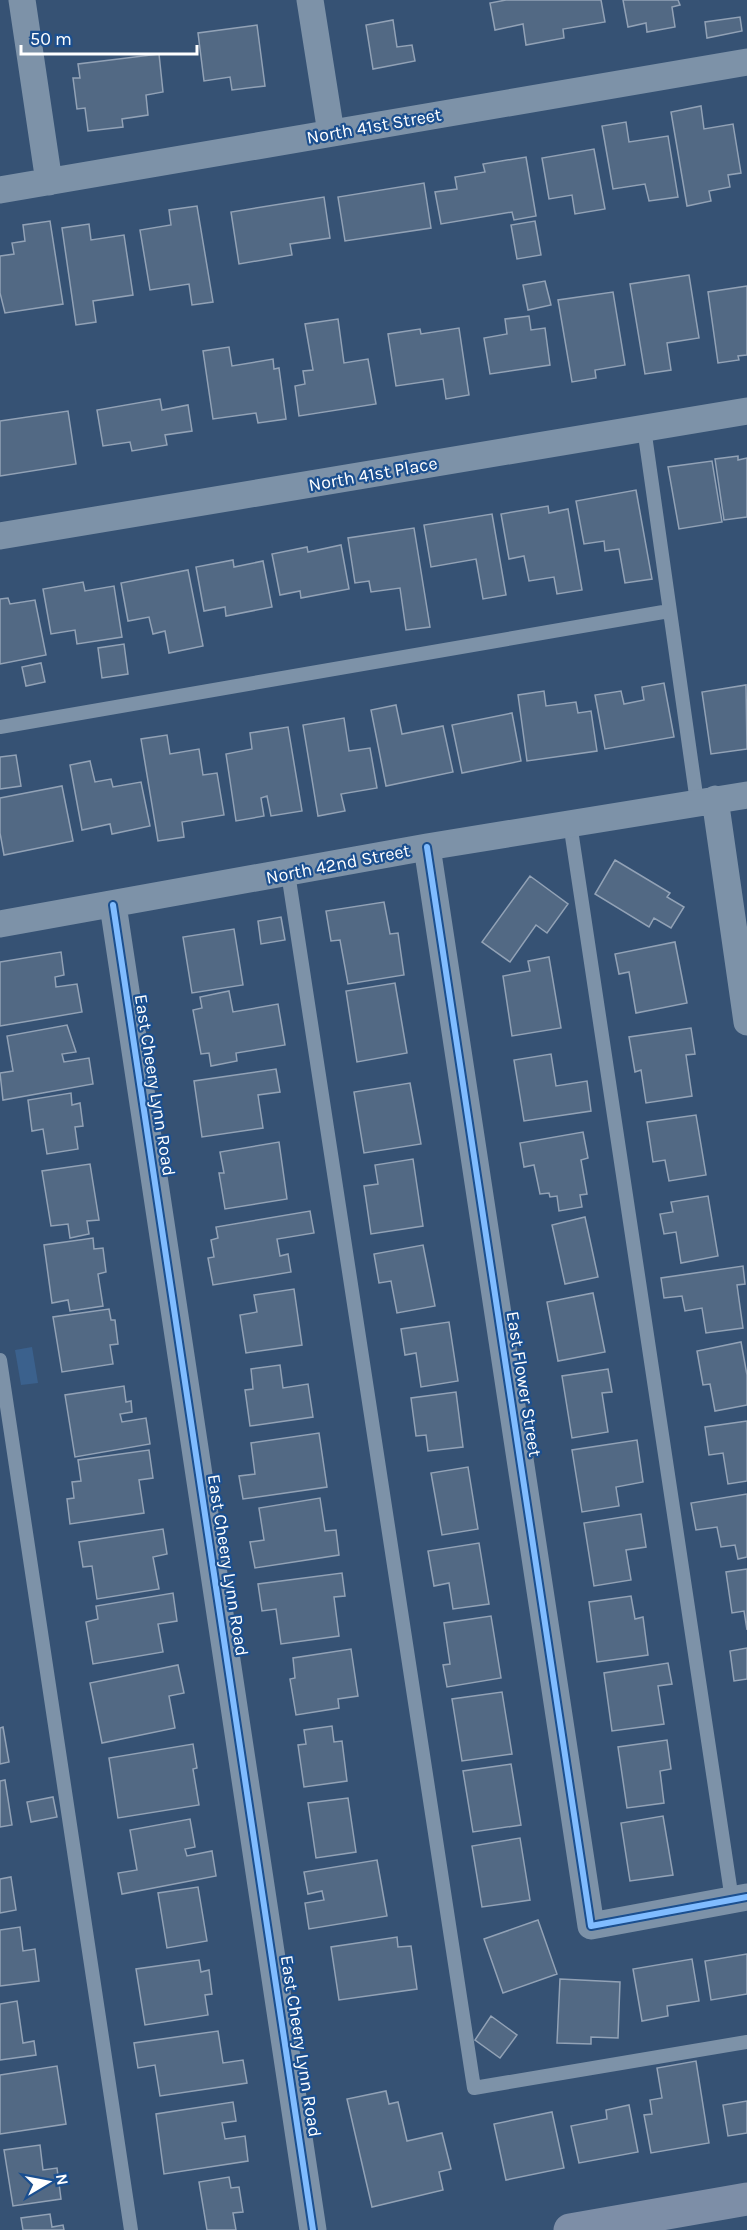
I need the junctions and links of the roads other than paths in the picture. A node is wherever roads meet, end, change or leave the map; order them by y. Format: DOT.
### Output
graph roads {
  1 [pos="22,0"];
  2 [pos="310,0"];
  3 [pos="747,62"];
  4 [pos="331,133"];
  5 [pos="50,182"];
  6 [pos="0,190"];
  7 [pos="747,411"];
  8 [pos="644,428"];
  9 [pos="0,536"];
  10 [pos="669,610"];
  11 [pos="0,727"];
  12 [pos="747,795"];
  13 [pos="706,801"];
  14 [pos="570,823"];
  15 [pos="427,847"];
  16 [pos="288,873"];
  17 [pos="113,905"];
  18 [pos="0,924"];
  19 [pos="747,1022"];
  20 [pos="0,1360"];
  21 [pos="740,1899"];
  22 [pos="747,2042"];
  23 [pos="747,2199"];
  24 [pos="577,2229"];
  25 [pos="131,2230"];
  26 [pos="313,2230"];
  1 -- 5 [label="street"];
  2 -- 4 [label="street"];
  3 -- 4 [label="street, North 41st Street"];
  4 -- 5 [label="street, North 41st Street"];
  5 -- 6 [label="street, North 41st Street"];
  7 -- 8 [label="street, North 41st Place"];
  8 -- 9 [label="street, North 41st Place"];
  8 -- 10 [label="lane"];
  10 -- 11 [label="lane"];
  10 -- 13 [label="lane"];
  12 -- 13 [label="street, North 42nd Street"];
  13 -- 14 [label="street, North 42nd Street"];
  13 -- 19 [label="street"];
  14 -- 15 [label="street, North 42nd Street"];
  14 -- 21 [label="lane"];
  15 -- 16 [label="street, North 42nd Street"];
  15 -- 21 [label="street, East Flower Street"];
  16 -- 17 [label="street, North 42nd Street"];
  16 -- 22 [label="lane"];
  17 -- 18 [label="street, North 42nd Street"];
  17 -- 26 [label="street, East Cheery Lynn Road"];
  20 -- 25 [label="lane"];
  23 -- 24 [label="main road"];
}
